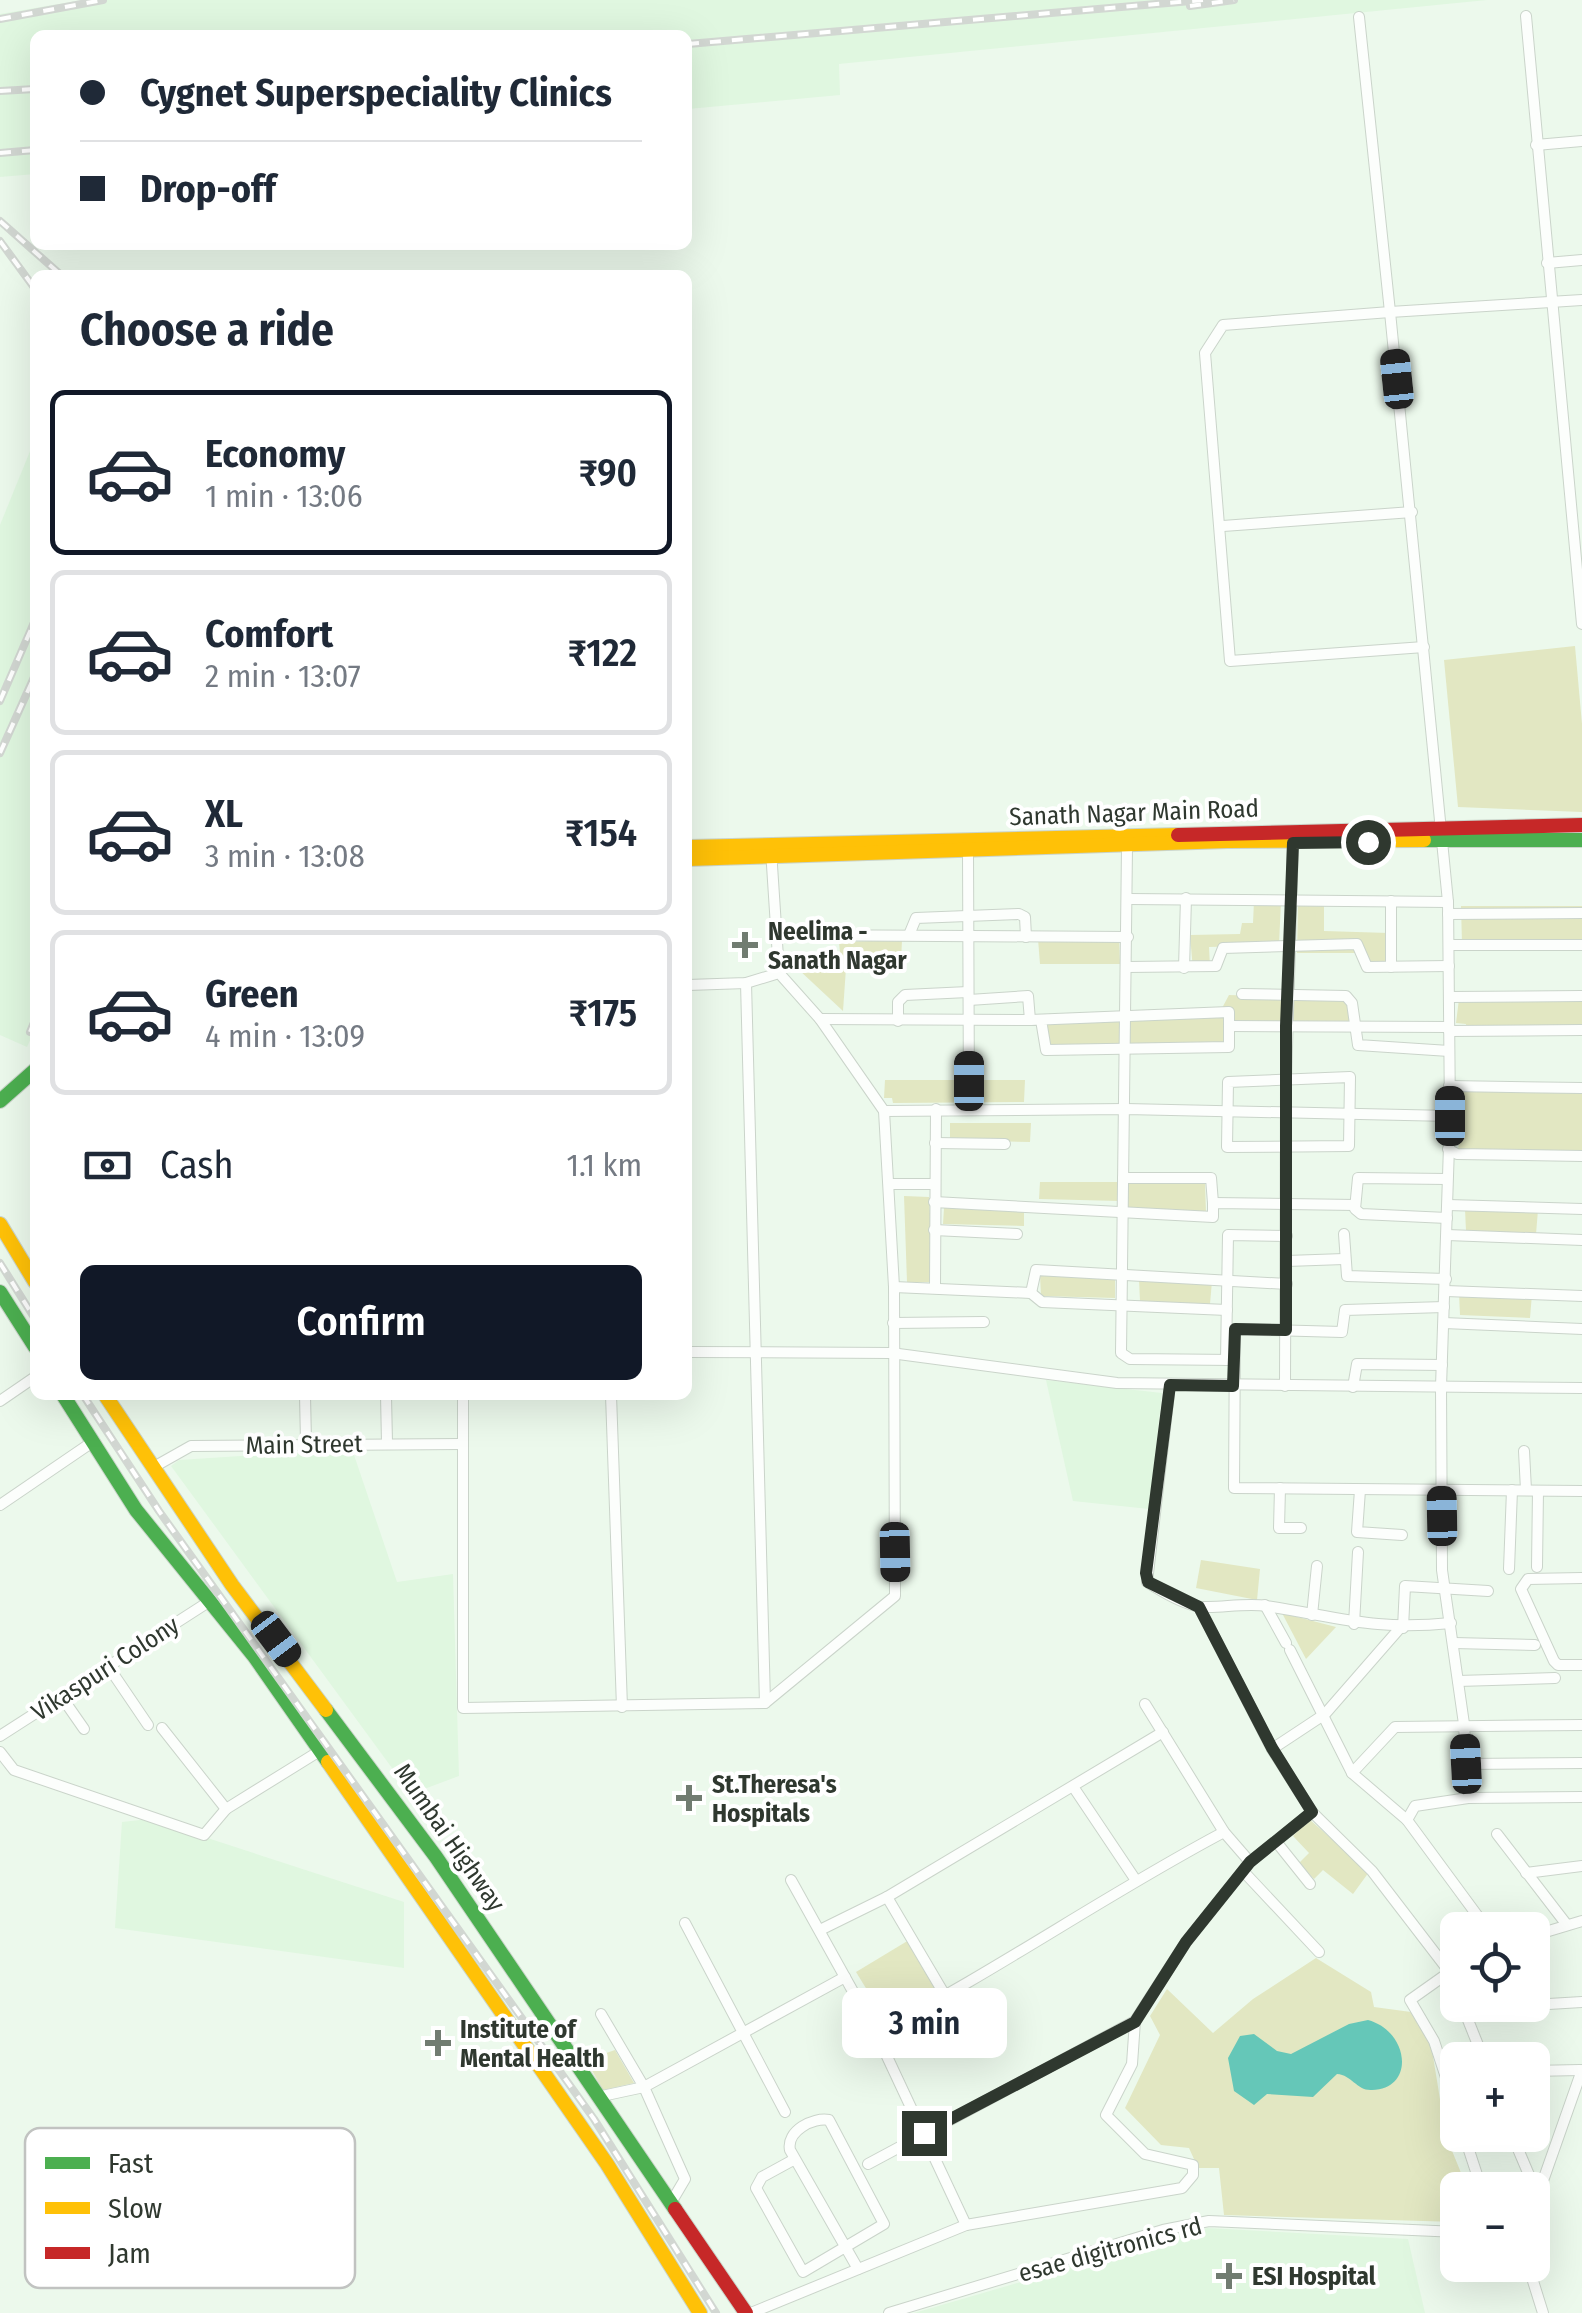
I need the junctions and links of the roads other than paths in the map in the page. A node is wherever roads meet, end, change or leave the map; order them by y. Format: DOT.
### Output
graph roads {
  1 [pos="1526,16"];
  2 [pos="1359,17"];
  3 [pos="1582,141"];
  4 [pos="1536,145"];
  5 [pos="1582,260"];
  6 [pos="1547,263"];
  7 [pos="1582,300"];
  8 [pos="1552,302"];
  9 [pos="1390,312"];
  10 [pos="1412,512"];
  11 [pos="1222,526"];
  12 [pos="1582,624"];
  13 [pos="1424,647"];
  14 [pos="1582,825"];
  15 [pos="1442,833"];
  16 [pos="1582,840"];
  17 [pos="1293,843"];
  18 [pos="692,847"];
  19 [pos="1128,847"];
  20 [pos="771,850"];
  21 [pos="968,852"];
  22 [pos="692,860"];
  23 [pos="1186,898"];
  24 [pos="1292,898"];
  25 [pos="1128,899"];
  26 [pos="1392,901"];
  27 [pos="1448,908"];
  28 [pos="1582,913"];
  29 [pos="968,915"];
  30 [pos="776,935"];
  31 [pos="909,936"];
  32 [pos="967,936"];
  33 [pos="1026,936"];
  34 [pos="1128,937"];
  35 [pos="1448,945"];
  36 [pos="1290,946"];
  37 [pos="1582,946"];
  38 [pos="1449,966"];
  39 [pos="1127,967"];
  40 [pos="1391,967"];
  41 [pos="1184,968"];
  42 [pos="779,973"];
  43 [pos="746,984"];
  44 [pos="692,985"];
  45 [pos="1242,994"];
  46 [pos="1287,995"];
  47 [pos="968,996"];
  48 [pos="1582,996"];
  49 [pos="1449,998"];
  50 [pos="1128,1016"];
  51 [pos="820,1019"];
  52 [pos="969,1020"];
  53 [pos="1035,1020"];
  54 [pos="898,1021"];
  55 [pos="1229,1026"];
  56 [pos="1286,1026"];
  57 [pos="1356,1026"];
  58 [pos="1449,1029"];
  59 [pos="1582,1030"];
  60 [pos="1128,1048"];
  61 [pos="1449,1051"];
  62 [pos="30,1074"];
  63 [pos="1286,1082"];
  64 [pos="1450,1086"];
  65 [pos="1582,1088"];
  66 [pos="3,1096"];
  67 [pos="969,1108"];
  68 [pos="936,1109"];
  69 [pos="1126,1109"];
  70 [pos="884,1111"];
  71 [pos="1227,1111"];
  72 [pos="1349,1112"];
  73 [pos="1286,1114"];
  74 [pos="1450,1116"];
  75 [pos="935,1143"];
  76 [pos="1005,1144"];
  77 [pos="1286,1147"];
  78 [pos="1448,1149"];
  79 [pos="1582,1156"];
  80 [pos="1123,1178"];
  81 [pos="1447,1179"];
  82 [pos="888,1184"];
  83 [pos="934,1184"];
  84 [pos="934,1202"];
  85 [pos="1213,1204"];
  86 [pos="1448,1205"];
  87 [pos="1288,1206"];
  88 [pos="1356,1206"];
  89 [pos="1582,1209"];
  90 [pos="1122,1213"];
  91 [pos="1447,1218"];
  92 [pos="0,1224"];
  93 [pos="934,1230"];
  94 [pos="1017,1234"];
  95 [pos="1344,1234"];
  96 [pos="1447,1235"];
  97 [pos="1287,1236"];
  98 [pos="1582,1240"];
  99 [pos="1344,1259"];
  100 [pos="1287,1260"];
  101 [pos="1120,1272"];
  102 [pos="30,1274"];
  103 [pos="1228,1280"];
  104 [pos="1287,1284"];
  105 [pos="1446,1285"];
  106 [pos="894,1287"];
  107 [pos="935,1287"];
  108 [pos="1031,1293"];
  109 [pos="1582,1296"];
  110 [pos="2,1298"];
  111 [pos="1120,1306"];
  112 [pos="1444,1306"];
  113 [pos="1227,1310"];
  114 [pos="984,1322"];
  115 [pos="892,1323"];
  116 [pos="1444,1324"];
  117 [pos="1231,1329"];
  118 [pos="1286,1330"];
  119 [pos="1582,1330"];
  120 [pos="30,1340"];
  121 [pos="754,1351"];
  122 [pos="692,1352"];
  123 [pos="891,1354"];
  124 [pos="1230,1360"];
  125 [pos="1442,1365"];
  126 [pos="30,1380"];
  127 [pos="1170,1385"];
  128 [pos="1233,1386"];
  129 [pos="1285,1386"];
  130 [pos="1353,1386"];
  131 [pos="1441,1387"];
  132 [pos="1582,1388"];
  133 [pos="67,1400"];
  134 [pos="109,1400"];
  135 [pos="305,1400"];
  136 [pos="386,1400"];
  137 [pos="463,1400"];
  138 [pos="612,1400"];
  139 [pos="0,1401"];
  140 [pos="306,1442"];
  141 [pos="386,1442"];
  142 [pos="90,1443"];
  143 [pos="462,1444"];
  144 [pos="1524,1451"];
  145 [pos="152,1468"];
  146 [pos="1280,1488"];
  147 [pos="1442,1489"];
  148 [pos="1360,1490"];
  149 [pos="1512,1490"];
  150 [pos="1532,1490"];
  151 [pos="1582,1491"];
  152 [pos="0,1505"];
  153 [pos="1301,1528"];
  154 [pos="1402,1535"];
  155 [pos="1358,1552"];
  156 [pos="1317,1566"];
  157 [pos="1538,1567"];
  158 [pos="1509,1569"];
  159 [pos="1582,1578"];
  160 [pos="1446,1588"];
  161 [pos="1488,1591"];
  162 [pos="210,1601"];
  163 [pos="1266,1606"];
  164 [pos="1199,1607"];
  165 [pos="1312,1616"];
  166 [pos="1451,1623"];
  167 [pos="1354,1624"];
  168 [pos="1401,1628"];
  169 [pos="276,1639"];
  170 [pos="1454,1643"];
  171 [pos="1535,1645"];
  172 [pos="254,1656"];
  173 [pos="1582,1665"];
  174 [pos="108,1666"];
  175 [pos="1555,1678"];
  176 [pos="1458,1681"];
  177 [pos="61,1696"];
  178 [pos="765,1703"];
  179 [pos="1145,1704"];
  180 [pos="622,1707"];
  181 [pos="1325,1714"];
  182 [pos="1464,1724"];
  183 [pos="148,1725"];
  184 [pos="1582,1725"];
  185 [pos="162,1728"];
  186 [pos="84,1729"];
  187 [pos="1162,1732"];
  188 [pos="0,1736"];
  189 [pos="1272,1748"];
  190 [pos="0,1752"];
  191 [pos="318,1752"];
  192 [pos="1582,1763"];
  193 [pos="1466,1764"];
  194 [pos="1352,1773"];
  195 [pos="1074,1788"];
  196 [pos="1582,1797"];
  197 [pos="1468,1798"];
  198 [pos="226,1810"];
  199 [pos="1312,1812"];
  200 [pos="1407,1820"];
  201 [pos="1224,1832"];
  202 [pos="1497,1834"];
  203 [pos="1278,1844"];
  204 [pos="1582,1866"];
  205 [pos="1247,1867"];
  206 [pos="1526,1873"];
  207 [pos="791,1880"];
  208 [pos="1135,1880"];
  209 [pos="1310,1884"];
  210 [pos="887,1897"];
  211 [pos="1475,1912"];
  212 [pos="1582,1921"];
  213 [pos="685,1923"];
  214 [pos="1567,1925"];
  215 [pos="820,1930"];
  216 [pos="1550,1930"];
  217 [pos="502,1951"];
  218 [pos="1320,1952"];
  219 [pos="1440,1952"];
  220 [pos="473,1972"];
  221 [pos="845,1977"];
  222 [pos="1440,1978"];
  223 [pos="946,1997"];
  224 [pos="1582,2002"];
  225 [pos="1550,2004"];
  226 [pos="601,2014"];
  227 [pos="1135,2022"];
  228 [pos="876,2033"];
  229 [pos="744,2034"];
  230 [pos="1440,2060"];
  231 [pos="1581,2070"];
  232 [pos="1550,2071"];
  233 [pos="644,2087"];
  234 [pos="602,2096"];
  235 [pos="785,2112"];
  236 [pos="924,2133"];
  237 [pos="795,2159"];
  238 [pos="868,2164"];
  239 [pos="1546,2172"];
  240 [pos="672,2202"];
  241 [pos="966,2225"];
  242 [pos="1440,2231"];
  243 [pos="845,2246"];
  244 [pos="858,2270"];
  245 [pos="803,2272"];
  246 [pos="1533,2282"];
  247 [pos="812,2288"];
  248 [pos="700,2313"];
  249 [pos="748,2313"];
  250 [pos="888,2313"];
  251 [pos="1543,2313"];
  1 -- 4 [label="street"];
  2 -- 9 [label="street"];
  3 -- 4 [label="street"];
  4 -- 6 [label="street"];
  5 -- 6 [label="street"];
  6 -- 8 [label="street"];
  7 -- 8 [label="street"];
  8 -- 9 [label="street"];
  8 -- 12 [label="street"];
  9 -- 10 [label="street"];
  9 -- 11 [label="street"];
  10 -- 11 [label="street"];
  10 -- 13 [label="street"];
  11 -- 13 [label="street"];
  13 -- 15 [label="street"];
  14 -- 15 [label="main road, Sanath Nagar Main Road"];
  15 -- 16 [label="main road, Sanath Nagar Main Road"];
  15 -- 17 [label="main road"];
  15 -- 20 [label="main road, Sanath Nagar Main Road"];
  15 -- 27 [label="street"];
  17 -- 19 [label="main road"];
  17 -- 24 [label="street"];
  18 -- 20 [label="main road, Sanath Nagar Main Road"];
  19 -- 21 [label="main road"];
  19 -- 25 [label="street"];
  20 -- 21 [label="main road"];
  20 -- 22 [label="main road"];
  20 -- 30 [label="street"];
  21 -- 29 [label="street"];
  23 -- 24 [label="street"];
  23 -- 25 [label="street"];
  23 -- 41 [label="street"];
  24 -- 26 [label="street"];
  24 -- 36 [label="street"];
  25 -- 34 [label="street"];
  26 -- 27 [label="street"];
  26 -- 40 [label="street"];
  27 -- 28 [label="street"];
  27 -- 35 [label="street"];
  29 -- 31 [label="street"];
  29 -- 32 [label="street"];
  29 -- 33 [label="street"];
  30 -- 31 [label="street"];
  30 -- 42 [label="street"];
  31 -- 32 [label="street"];
  32 -- 33 [label="street"];
  32 -- 47 [label="street"];
  33 -- 34 [label="street"];
  34 -- 39 [label="street"];
  35 -- 37 [label="street"];
  35 -- 38 [label="street"];
  36 -- 40 [label="street"];
  36 -- 41 [label="street"];
  36 -- 46 [label="street"];
  38 -- 40 [label="street"];
  38 -- 49 [label="street"];
  39 -- 41 [label="street"];
  39 -- 50 [label="street"];
  42 -- 43 [label="street"];
  42 -- 51 [label="street"];
  43 -- 44 [label="street"];
  43 -- 121 [label="street"];
  45 -- 46 [label="street"];
  46 -- 56 [label="street"];
  46 -- 57 [label="street"];
  47 -- 52 [label="street"];
  47 -- 53 [label="street"];
  47 -- 54 [label="street"];
  48 -- 49 [label="street"];
  49 -- 58 [label="street"];
  50 -- 53 [label="street"];
  50 -- 55 [label="street"];
  50 -- 60 [label="street"];
  51 -- 54 [label="street"];
  51 -- 70 [label="street"];
  52 -- 53 [label="street"];
  52 -- 54 [label="street"];
  52 -- 67 [label="street"];
  53 -- 60 [label="street"];
  55 -- 56 [label="street"];
  55 -- 60 [label="street"];
  56 -- 57 [label="street"];
  56 -- 63 [label="street"];
  57 -- 58 [label="street"];
  57 -- 61 [label="street"];
  58 -- 59 [label="street"];
  58 -- 61 [label="street"];
  60 -- 69 [label="street"];
  61 -- 64 [label="street"];
  62 -- 66 [label="main road"];
  63 -- 71 [label="street"];
  63 -- 72 [label="street"];
  63 -- 73 [label="street"];
  64 -- 65 [label="street"];
  64 -- 74 [label="street"];
  67 -- 68 [label="street"];
  67 -- 69 [label="street"];
  68 -- 70 [label="street"];
  68 -- 75 [label="street"];
  69 -- 71 [label="street"];
  69 -- 80 [label="street"];
  70 -- 82 [label="street"];
  71 -- 73 [label="street"];
  71 -- 77 [label="street"];
  72 -- 73 [label="street"];
  72 -- 74 [label="street"];
  72 -- 77 [label="street"];
  73 -- 77 [label="street"];
  74 -- 78 [label="street"];
  75 -- 76 [label="street"];
  75 -- 83 [label="street"];
  77 -- 87 [label="street"];
  78 -- 79 [label="street"];
  78 -- 81 [label="street"];
  80 -- 85 [label="street"];
  80 -- 90 [label="street"];
  81 -- 86 [label="street"];
  81 -- 88 [label="street"];
  82 -- 83 [label="street"];
  82 -- 106 [label="street"];
  83 -- 84 [label="street"];
  84 -- 90 [label="street"];
  84 -- 93 [label="street"];
  85 -- 87 [label="street"];
  85 -- 90 [label="street"];
  86 -- 89 [label="street"];
  86 -- 91 [label="street"];
  87 -- 88 [label="street"];
  87 -- 97 [label="street"];
  88 -- 91 [label="street"];
  90 -- 101 [label="street"];
  91 -- 96 [label="street"];
  92 -- 102 [label="main road"];
  93 -- 94 [label="street"];
  93 -- 107 [label="street"];
  95 -- 99 [label="street"];
  96 -- 98 [label="street"];
  96 -- 105 [label="street"];
  97 -- 100 [label="street"];
  97 -- 103 [label="street"];
  99 -- 100 [label="street"];
  99 -- 105 [label="street"];
  100 -- 104 [label="street"];
  101 -- 103 [label="street"];
  101 -- 108 [label="street"];
  101 -- 111 [label="street"];
  103 -- 104 [label="street"];
  103 -- 113 [label="street"];
  104 -- 118 [label="street"];
  105 -- 109 [label="street"];
  105 -- 112 [label="street"];
  106 -- 107 [label="street"];
  106 -- 115 [label="street"];
  107 -- 108 [label="street"];
  108 -- 111 [label="street"];
  110 -- 120 [label="main road"];
  111 -- 113 [label="street"];
  111 -- 124 [label="street"];
  112 -- 116 [label="street"];
  112 -- 118 [label="street"];
  113 -- 117 [label="street"];
  114 -- 115 [label="street"];
  115 -- 123 [label="street"];
  116 -- 119 [label="street"];
  116 -- 125 [label="street"];
  117 -- 118 [label="street"];
  117 -- 124 [label="street"];
  118 -- 129 [label="street"];
  121 -- 122 [label="street"];
  121 -- 123 [label="street"];
  121 -- 178 [label="street"];
  123 -- 127 [label="street"];
  123 -- 178 [label="street"];
  124 -- 128 [label="street"];
  125 -- 130 [label="street"];
  125 -- 131 [label="street"];
  126 -- 139 [label="street"];
  127 -- 128 [label="street"];
  127 -- 164 [label="street"];
  128 -- 129 [label="street"];
  128 -- 146 [label="street"];
  129 -- 130 [label="street"];
  130 -- 131 [label="street"];
  131 -- 132 [label="street"];
  131 -- 147 [label="street"];
  133 -- 142 [label="main road"];
  134 -- 145 [label="main road, Mumbai Highway"];
  135 -- 140 [label="street"];
  136 -- 141 [label="street"];
  137 -- 143 [label="street"];
  138 -- 180 [label="street"];
  140 -- 141 [label="street, Main Street"];
  140 -- 145 [label="street, Main Street"];
  141 -- 143 [label="street, Main Street"];
  142 -- 152 [label="street"];
  142 -- 162 [label="main road"];
  143 -- 180 [label="street"];
  144 -- 150 [label="street"];
  145 -- 169 [label="main road, Mumbai Highway"];
  146 -- 148 [label="street"];
  146 -- 153 [label="street"];
  147 -- 148 [label="street"];
  147 -- 149 [label="street"];
  147 -- 160 [label="street"];
  148 -- 154 [label="street"];
  149 -- 150 [label="street"];
  149 -- 158 [label="street"];
  150 -- 151 [label="street"];
  150 -- 157 [label="street"];
  155 -- 167 [label="street"];
  156 -- 165 [label="street"];
  159 -- 173 [label="street"];
  160 -- 161 [label="street"];
  160 -- 166 [label="street"];
  160 -- 168 [label="street"];
  162 -- 172 [label="main road"];
  162 -- 174 [label="street, Vikaspuri Colony"];
  163 -- 164 [label="street"];
  163 -- 165 [label="street"];
  163 -- 181 [label="street"];
  164 -- 189 [label="street"];
  165 -- 167 [label="street"];
  166 -- 168 [label="street"];
  166 -- 170 [label="street"];
  167 -- 168 [label="street"];
  168 -- 181 [label="street"];
  169 -- 172 [label="main road"];
  169 -- 217 [label="main road, Mumbai Highway"];
  170 -- 171 [label="street"];
  170 -- 176 [label="street"];
  172 -- 191 [label="main road"];
  174 -- 177 [label="street, Vikaspuri Colony"];
  174 -- 183 [label="street"];
  175 -- 176 [label="street"];
  176 -- 182 [label="street"];
  177 -- 186 [label="street"];
  177 -- 188 [label="street, Vikaspuri Colony"];
  178 -- 180 [label="street"];
  179 -- 187 [label="street"];
  181 -- 189 [label="street"];
  181 -- 194 [label="street"];
  182 -- 184 [label="street"];
  182 -- 193 [label="street"];
  182 -- 194 [label="street"];
  185 -- 198 [label="street"];
  187 -- 195 [label="street"];
  187 -- 201 [label="street"];
  189 -- 199 [label="street"];
  190 -- 198 [label="street"];
  191 -- 198 [label="street"];
  191 -- 220 [label="main road"];
  192 -- 193 [label="street"];
  193 -- 197 [label="street"];
  194 -- 200 [label="street"];
  195 -- 208 [label="street"];
  195 -- 210 [label="street"];
  196 -- 197 [label="street"];
  197 -- 200 [label="street"];
  199 -- 203 [label="street"];
  199 -- 219 [label="street"];
  200 -- 211 [label="street"];
  201 -- 205 [label="street"];
  201 -- 208 [label="street"];
  202 -- 206 [label="street"];
  203 -- 205 [label="street"];
  203 -- 209 [label="street"];
  204 -- 206 [label="street"];
  205 -- 218 [label="street"];
  205 -- 227 [label="street"];
  206 -- 214 [label="street"];
  207 -- 215 [label="street"];
  208 -- 223 [label="street"];
  210 -- 215 [label="street"];
  210 -- 223 [label="street"];
  212 -- 214 [label="street"];
  213 -- 229 [label="street"];
  214 -- 216 [label="street"];
  215 -- 221 [label="street"];
  217 -- 220 [label="main road"];
  217 -- 234 [label="main road, Mumbai Highway"];
  220 -- 248 [label="main road"];
  221 -- 228 [label="street"];
  221 -- 229 [label="street"];
  222 -- 230 [label="street"];
  223 -- 228 [label="street"];
  224 -- 225 [label="street"];
  226 -- 233 [label="street"];
  227 -- 236 [label="street"];
  227 -- 241 [label="street"];
  228 -- 236 [label="street"];
  229 -- 233 [label="street"];
  229 -- 235 [label="street"];
  231 -- 232 [label="street"];
  231 -- 239 [label="street"];
  233 -- 234 [label="street"];
  233 -- 240 [label="street"];
  234 -- 240 [label="main road, Mumbai Highway"];
  236 -- 238 [label="street"];
  236 -- 241 [label="street"];
  237 -- 243 [label="street"];
  237 -- 243 [label="street"];
  237 -- 245 [label="street"];
  240 -- 249 [label="main road, Mumbai Highway"];
  241 -- 244 [label="street"];
  242 -- 250 [label="street, esae digitronics rd"];
  243 -- 244 [label="street"];
  243 -- 245 [label="street"];
  244 -- 247 [label="street"];
  245 -- 247 [label="street"];
  246 -- 251 [label="street"];
  247 -- 249 [label="street"];
}
